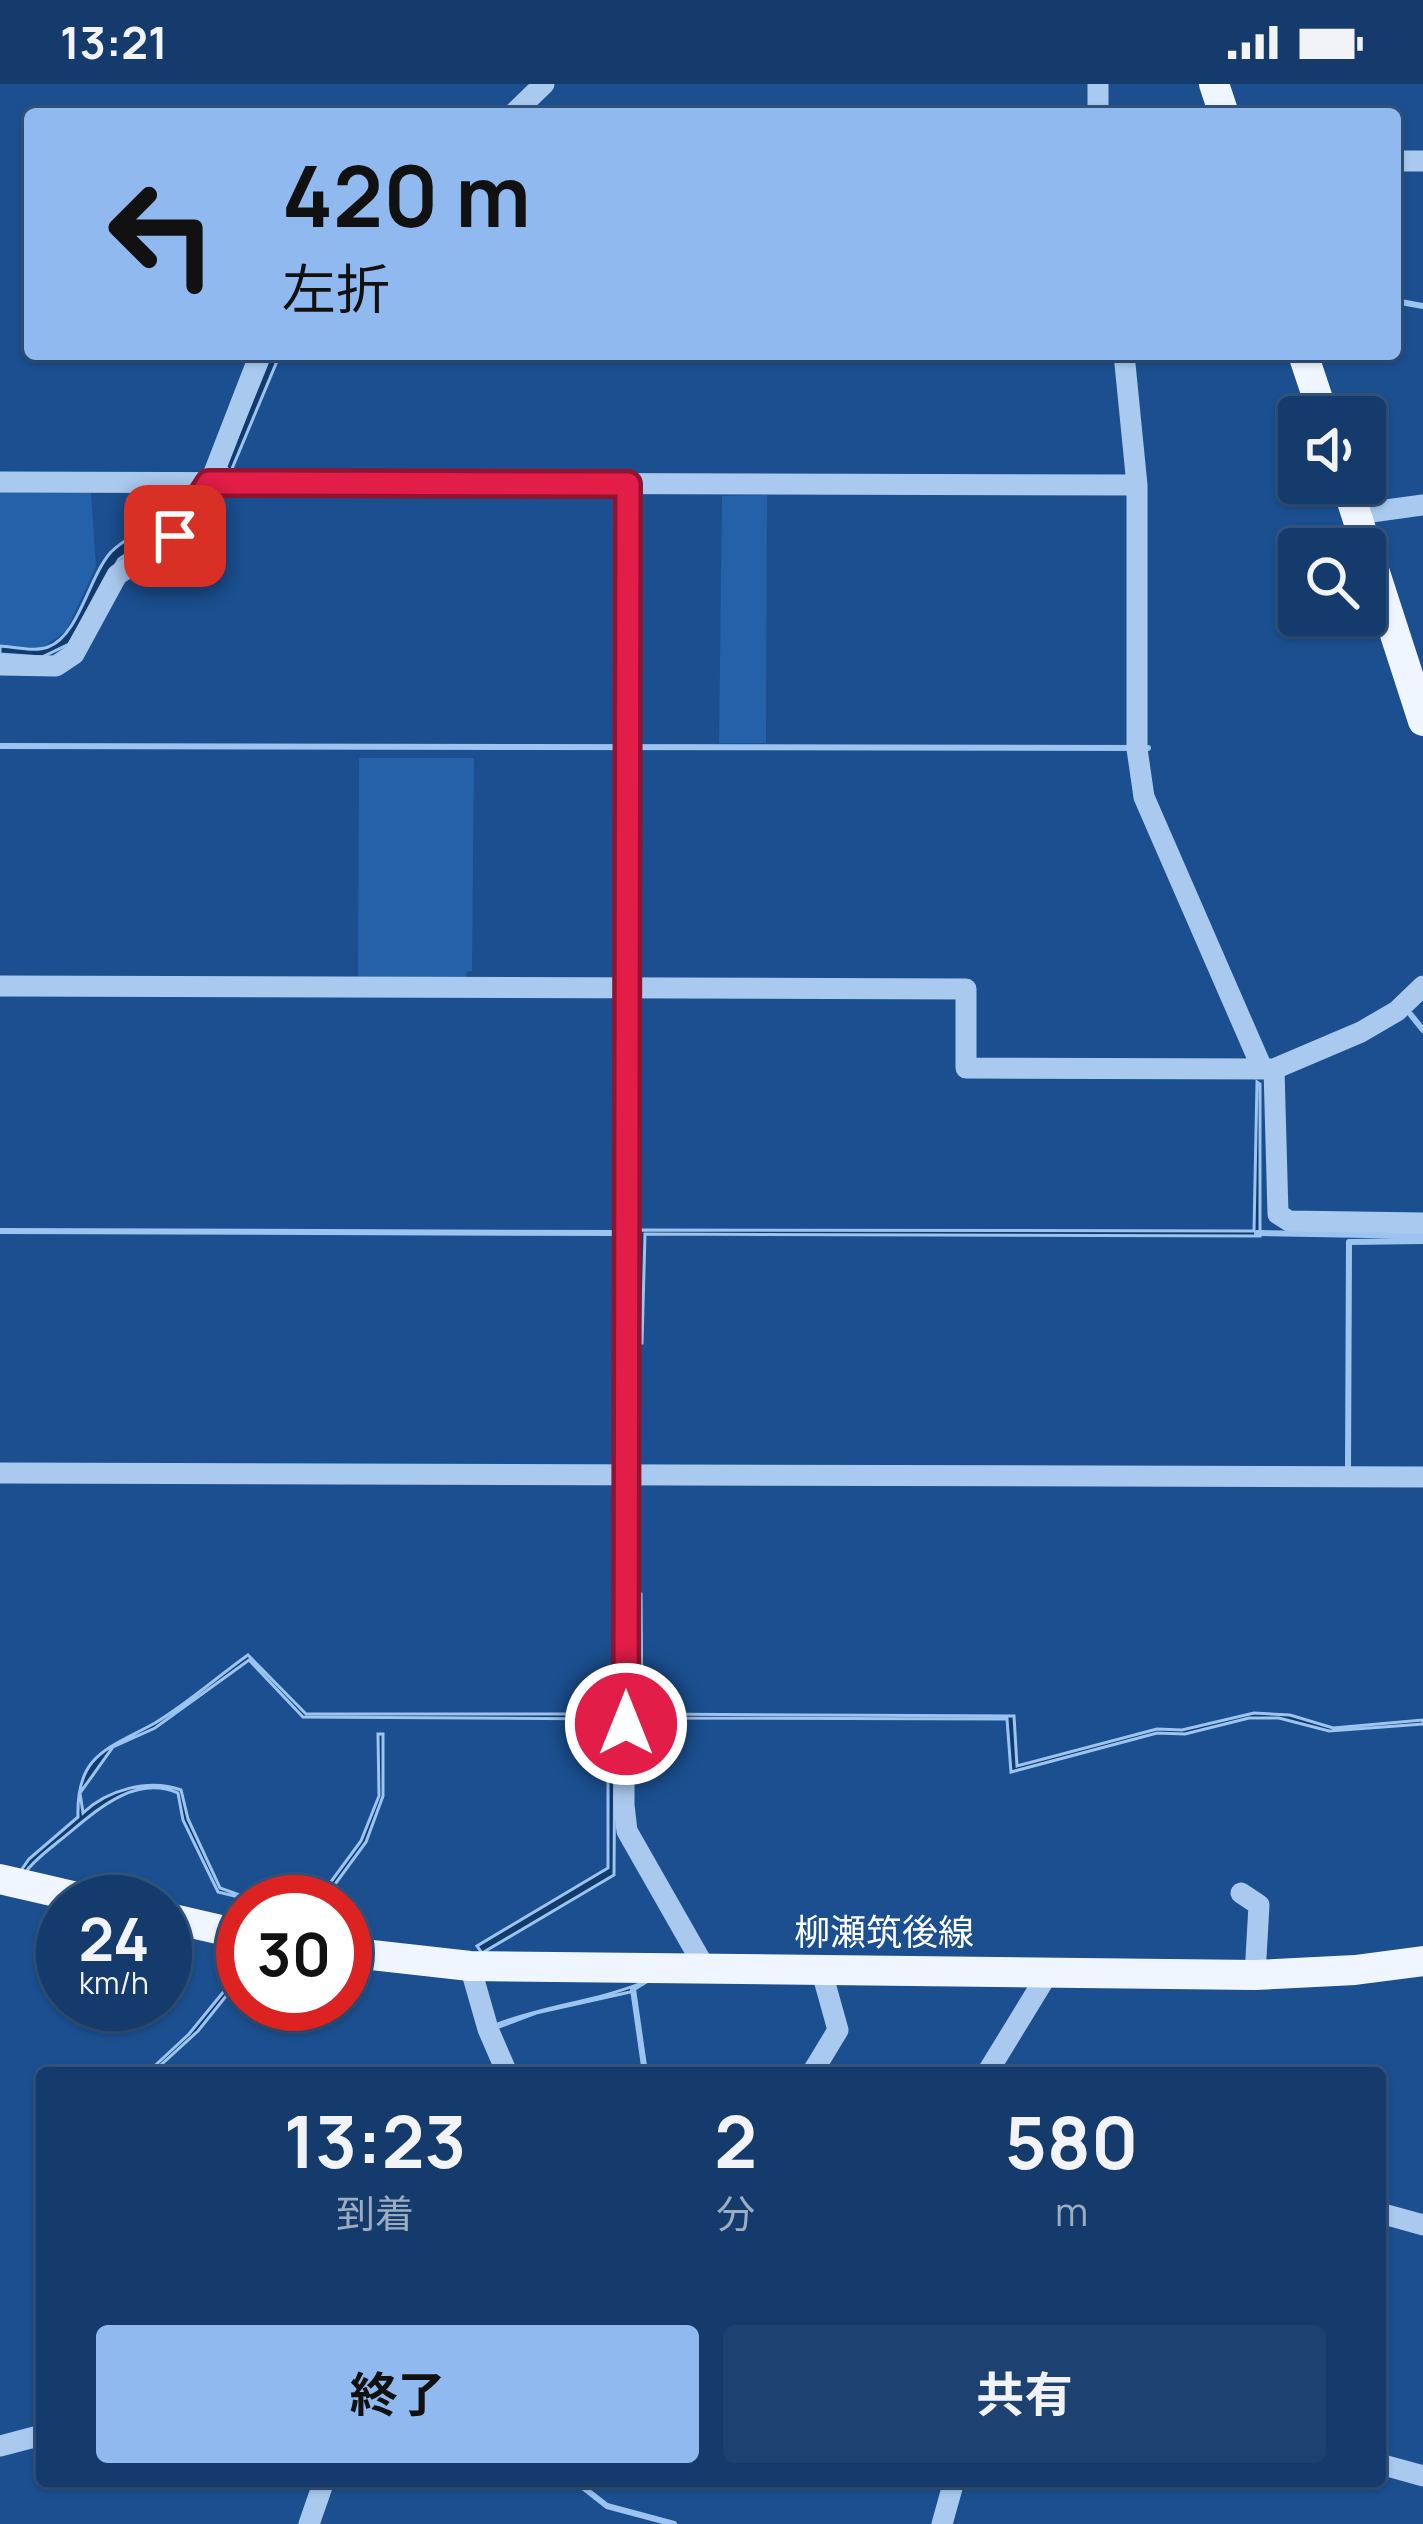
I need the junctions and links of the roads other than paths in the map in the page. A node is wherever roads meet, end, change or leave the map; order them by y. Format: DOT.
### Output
graph roads {
  1 [pos="544,84"];
  2 [pos="519,108"];
  3 [pos="258,360"];
  4 [pos="1125,360"];
  5 [pos="1306,360"];
  6 [pos="1317,396"];
  7 [pos="0,482"];
  8 [pos="209,483"];
  9 [pos="628,484"];
  10 [pos="1137,485"];
  11 [pos="1353,504"];
  12 [pos="1423,506"];
  13 [pos="1357,514"];
  14 [pos="0,665"];
  15 [pos="1423,722"];
  16 [pos="0,986"];
  17 [pos="627,986"];
  18 [pos="1423,986"];
  19 [pos="1268,1068"];
  20 [pos="1423,1223"];
  21 [pos="0,1472"];
  22 [pos="625,1474"];
  23 [pos="1423,1477"];
  24 [pos="0,1880"];
  25 [pos="36,1888"];
  26 [pos="1241,1893"];
  27 [pos="372,1955"];
  28 [pos="1423,1961"];
  29 [pos="470,1966"];
  30 [pos="705,1969"];
  31 [pos="821,1969"];
  32 [pos="1050,1970"];
  33 [pos="1255,1975"];
  34 [pos="504,2067"];
  35 [pos="816,2067"];
  36 [pos="991,2067"];
  37 [pos="1386,2215"];
  38 [pos="1423,2225"];
  39 [pos="36,2436"];
  40 [pos="0,2446"];
  41 [pos="1386,2466"];
  42 [pos="1423,2476"];
  43 [pos="322,2487"];
  44 [pos="952,2487"];
  45 [pos="309,2524"];
  46 [pos="942,2524"];
  1 -- 2 [label="street"];
  3 -- 8 [label="street"];
  4 -- 10 [label="street"];
  5 -- 6 [label="main road"];
  7 -- 8 [label="street"];
  8 -- 9 [label="street"];
  8 -- 14 [label="street"];
  9 -- 10 [label="street"];
  9 -- 17 [label="street"];
  10 -- 19 [label="street"];
  11 -- 13 [label="main road"];
  12 -- 13 [label="street"];
  13 -- 15 [label="main road"];
  16 -- 17 [label="street"];
  17 -- 19 [label="street"];
  17 -- 22 [label="street"];
  18 -- 19 [label="street"];
  19 -- 20 [label="street"];
  21 -- 22 [label="street"];
  22 -- 23 [label="street"];
  22 -- 30 [label="street"];
  24 -- 25 [label="main road"];
  26 -- 33 [label="street"];
  27 -- 29 [label="main road, 柳瀬筑後線"];
  28 -- 33 [label="main road, 柳瀬筑後線"];
  29 -- 30 [label="main road, 柳瀬筑後線"];
  29 -- 34 [label="street"];
  30 -- 31 [label="main road, 柳瀬筑後線"];
  31 -- 32 [label="main road, 柳瀬筑後線"];
  31 -- 35 [label="street"];
  32 -- 33 [label="main road, 柳瀬筑後線"];
  32 -- 36 [label="street"];
  37 -- 38 [label="street"];
  39 -- 40 [label="street"];
  41 -- 42 [label="street"];
  43 -- 45 [label="street"];
  44 -- 46 [label="street"];
}
